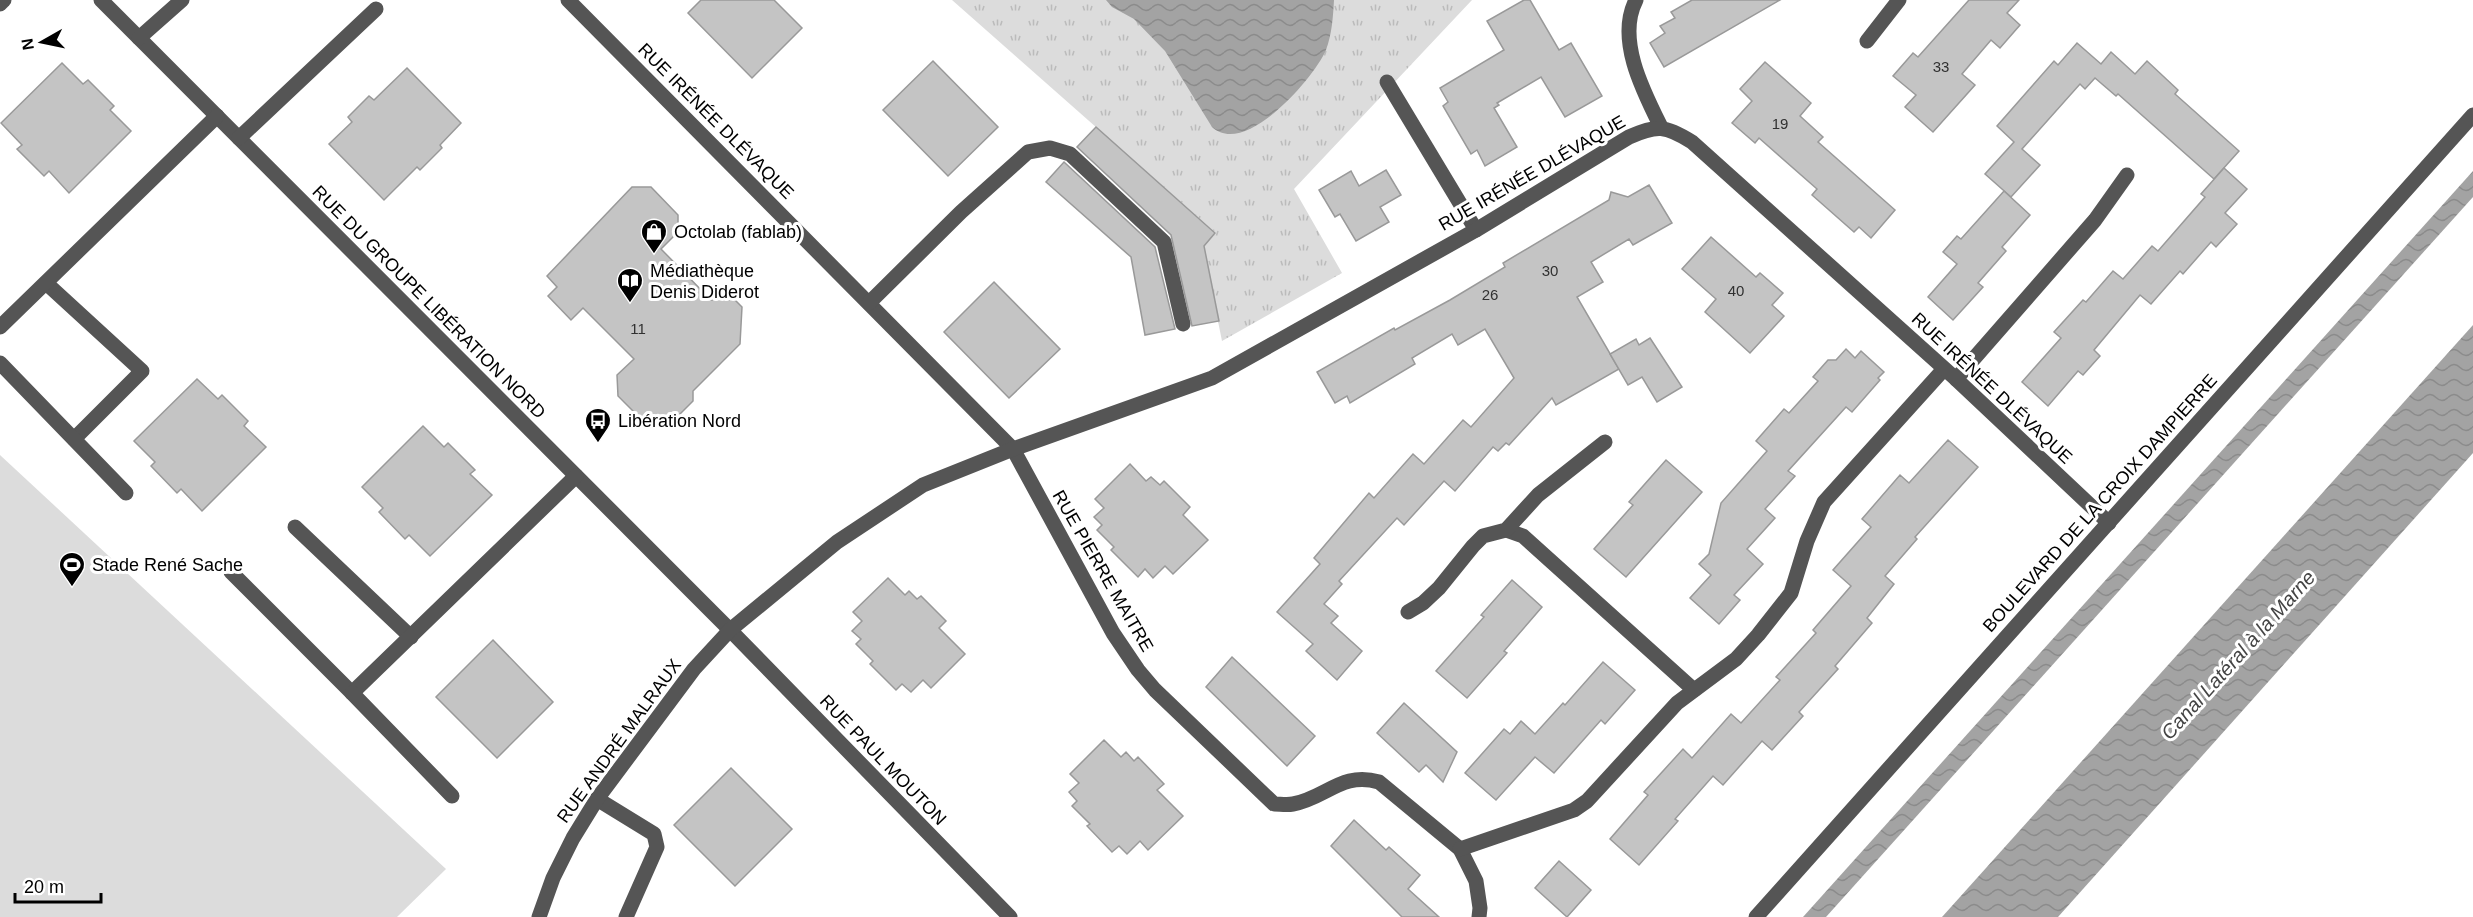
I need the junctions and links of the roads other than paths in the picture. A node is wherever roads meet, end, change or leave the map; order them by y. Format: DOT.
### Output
graph roads {
  1 [pos="4,0"];
  2 [pos="101,0"];
  3 [pos="182,0"];
  4 [pos="568,0"];
  5 [pos="1636,0"];
  6 [pos="1899,0"];
  7 [pos="0,4"];
  8 [pos="375,9"];
  9 [pos="139,38"];
  10 [pos="1867,41"];
  11 [pos="1387,82"];
  12 [pos="2473,115"];
  13 [pos="217,116"];
  14 [pos="1661,127"];
  15 [pos="239,138"];
  16 [pos="2127,175"];
  17 [pos="1476,230"];
  18 [pos="46,283"];
  19 [pos="869,303"];
  20 [pos="1182,324"];
  21 [pos="0,327"];
  22 [pos="0,363"];
  23 [pos="1944,369"];
  24 [pos="1956,379"];
  25 [pos="74,438"];
  26 [pos="1605,442"];
  27 [pos="1013,449"];
  28 [pos="576,476"];
  29 [pos="126,493"];
  30 [pos="2109,523"];
  31 [pos="295,527"];
  32 [pos="1506,530"];
  33 [pos="231,572"];
  34 [pos="1408,612"];
  35 [pos="730,630"];
  36 [pos="411,637"];
  37 [pos="1694,690"];
  38 [pos="352,693"];
  39 [pos="452,796"];
  40 [pos="597,799"];
  41 [pos="1460,849"];
  42 [pos="539,917"];
  43 [pos="626,917"];
  44 [pos="1010,917"];
  45 [pos="1479,917"];
  46 [pos="1756,917"];
  1 -- 7 [label="street"];
  2 -- 9 [label="street, RUE DU GROUPE LIBÉRATION NORD"];
  3 -- 9 [label="street"];
  4 -- 19 [label="street, RUE IRÉNÉE DLÉVAQUE"];
  5 -- 14 [label="street"];
  6 -- 10 [label="street"];
  8 -- 15 [label="street"];
  9 -- 13 [label="street, RUE DU GROUPE LIBÉRATION NORD"];
  11 -- 17 [label="street"];
  12 -- 30 [label="street, BOULEVARD DE LA CROIX DAMPIERRE"];
  13 -- 15 [label="street, RUE DU GROUPE LIBÉRATION NORD"];
  13 -- 18 [label="street"];
  14 -- 17 [label="street, RUE IRÉNÉE DLÉVAQUE"];
  14 -- 23 [label="street, RUE IRÉNÉE DLÉVAQUE"];
  15 -- 28 [label="street, RUE DU GROUPE LIBÉRATION NORD"];
  16 -- 24 [label="street"];
  17 -- 27 [label="street, RUE IRÉNÉE DLÉVAQUE"];
  18 -- 21 [label="street"];
  18 -- 25 [label="street"];
  19 -- 20 [label="street"];
  19 -- 27 [label="street, RUE IRÉNÉE DLÉVAQUE"];
  22 -- 25 [label="street"];
  23 -- 24 [label="street, RUE IRÉNÉE DLÉVAQUE"];
  23 -- 37 [label="street"];
  24 -- 30 [label="street, RUE IRÉNÉE DLÉVAQUE"];
  25 -- 29 [label="street"];
  26 -- 32 [label="street"];
  27 -- 35 [label="street, RUE IRÉNÉE DLÉVAQUE"];
  27 -- 41 [label="street, RUE PIERRE MAITRE"];
  28 -- 35 [label="street, RUE DU GROUPE LIBÉRATION NORD"];
  28 -- 36 [label="street"];
  30 -- 46 [label="street, BOULEVARD DE LA CROIX DAMPIERRE"];
  31 -- 36 [label="street"];
  32 -- 34 [label="street"];
  32 -- 37 [label="street"];
  33 -- 38 [label="street"];
  35 -- 40 [label="street, RUE ANDRÉ MALRAUX"];
  35 -- 44 [label="street, RUE PAUL MOUTON"];
  36 -- 38 [label="street"];
  37 -- 41 [label="street"];
  38 -- 39 [label="street"];
  40 -- 42 [label="street, RUE ANDRÉ MALRAUX"];
  40 -- 43 [label="street"];
  41 -- 45 [label="street"];
}
